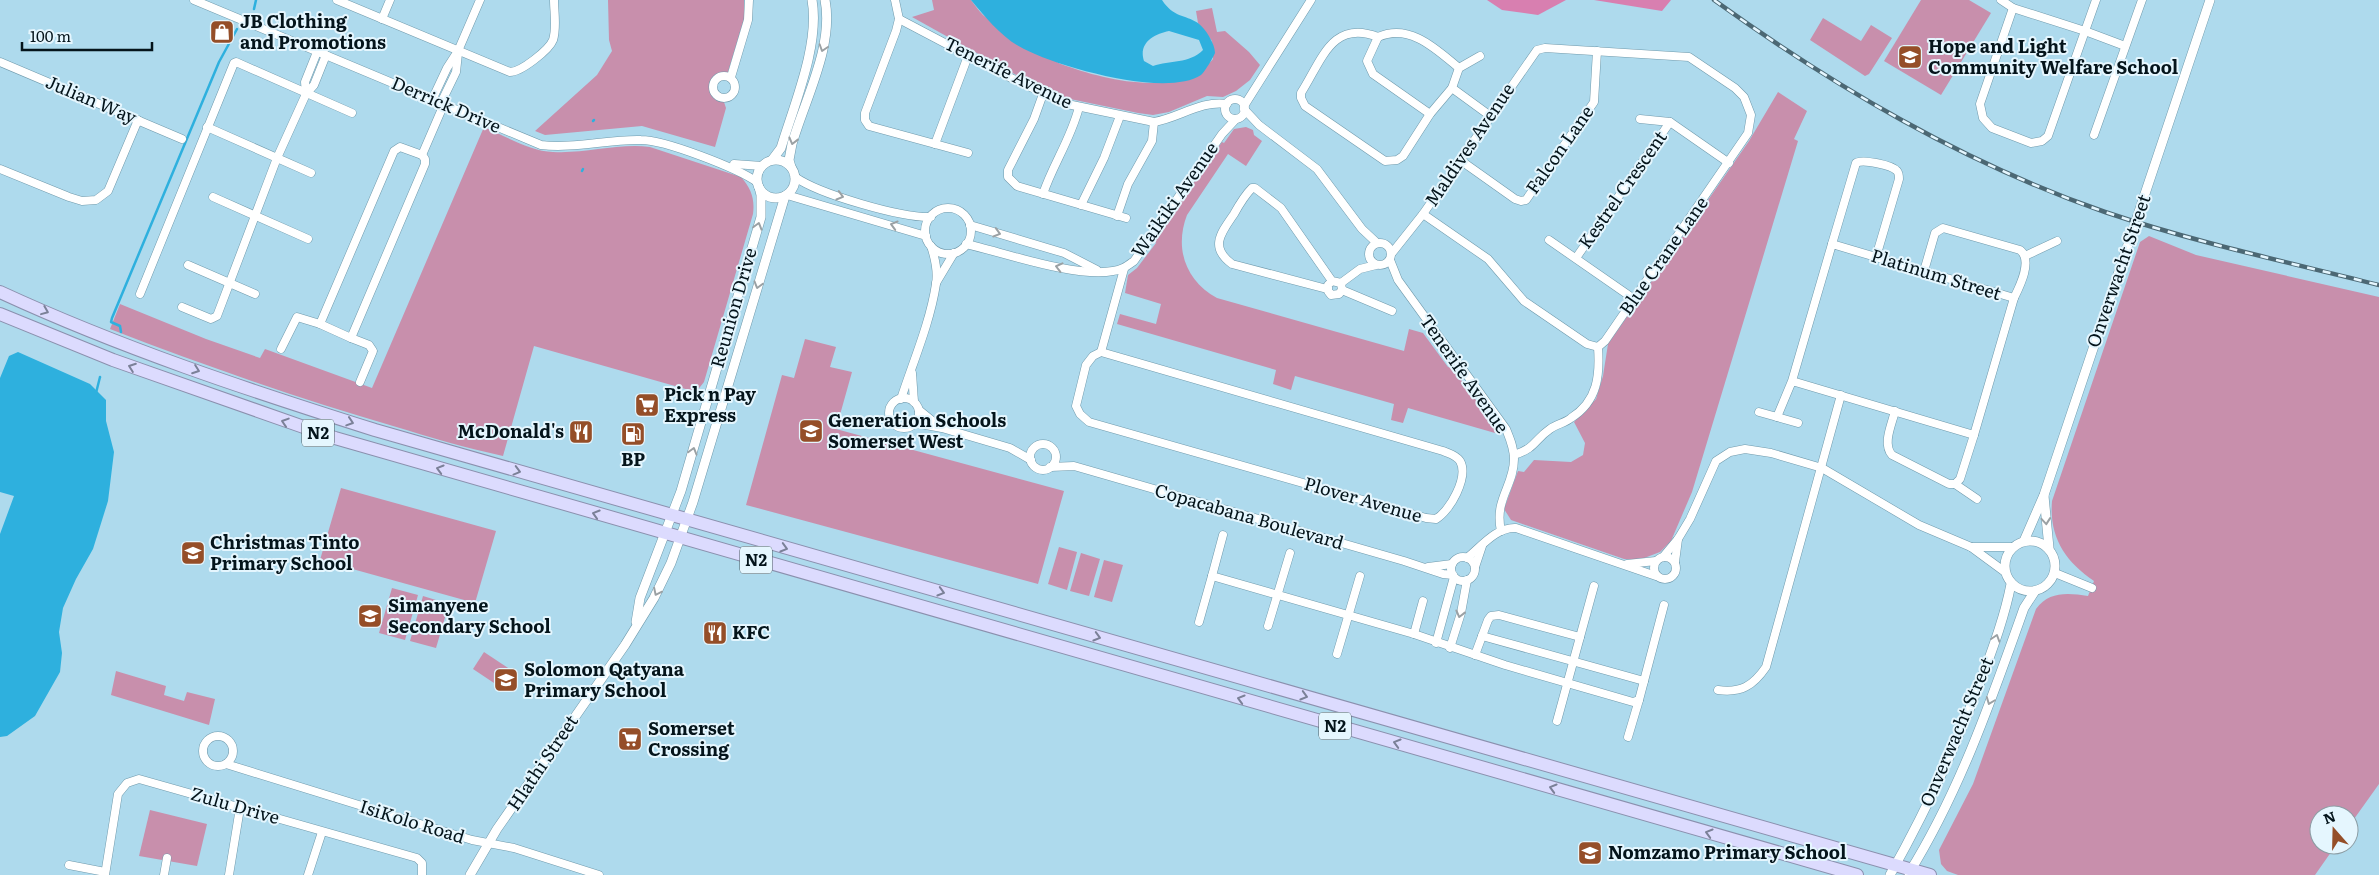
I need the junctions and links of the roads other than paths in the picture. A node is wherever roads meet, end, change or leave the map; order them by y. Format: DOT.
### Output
graph roads {
  1 [pos="194,0"];
  2 [pos="337,0"];
  3 [pos="390,0"];
  4 [pos="480,0"];
  5 [pos="554,0"];
  6 [pos="749,0"];
  7 [pos="812,0"];
  8 [pos="825,0"];
  9 [pos="895,0"];
  10 [pos="1311,0"];
  11 [pos="2000,0"];
  12 [pos="2096,0"];
  13 [pos="2142,0"];
  14 [pos="2210,0"];
  15 [pos="2013,8"];
  16 [pos="382,19"];
  17 [pos="899,19"];
  18 [pos="2085,31"];
  19 [pos="1378,37"];
  20 [pos="2125,46"];
  21 [pos="458,51"];
  22 [pos="1597,51"];
  23 [pos="318,52"];
  24 [pos="1534,52"];
  25 [pos="326,55"];
  26 [pos="968,56"];
  27 [pos="1480,56"];
  28 [pos="0,62"];
  29 [pos="1459,68"];
  30 [pos="731,77"];
  31 [pos="1452,88"];
  32 [pos="306,94"];
  33 [pos="1043,94"];
  34 [pos="432,100"];
  35 [pos="442,104"];
  36 [pos="1242,105"];
  37 [pos="1079,108"];
  38 [pos="1226,109"];
  39 [pos="352,113"];
  40 [pos="1430,114"];
  41 [pos="1489,115"];
  42 [pos="1120,116"];
  43 [pos="1238,118"];
  44 [pos="1640,119"];
  45 [pos="138,120"];
  46 [pos="1154,122"];
  47 [pos="1670,122"];
  48 [pos="1259,125"];
  49 [pos="207,127"];
  50 [pos="1222,134"];
  51 [pos="2094,135"];
  52 [pos="182,139"];
  53 [pos="935,144"];
  54 [pos="968,154"];
  55 [pos="422,155"];
  56 [pos="277,158"];
  57 [pos="707,159"];
  58 [pos="772,160"];
  59 [pos="1460,160"];
  60 [pos="1729,163"];
  61 [pos="762,166"];
  62 [pos="791,167"];
  63 [pos="0,169"];
  64 [pos="311,172"];
  65 [pos="795,178"];
  66 [pos="758,184"];
  67 [pos="1043,194"];
  68 [pos="786,196"];
  69 [pos="213,197"];
  70 [pos="1081,205"];
  71 [pos="1423,214"];
  72 [pos="254,215"];
  73 [pos="1117,216"];
  74 [pos="931,217"];
  75 [pos="1126,218"];
  76 [pos="970,226"];
  77 [pos="1362,229"];
  78 [pos="926,236"];
  79 [pos="1403,236"];
  80 [pos="308,239"];
  81 [pos="1549,240"];
  82 [pos="2057,241"];
  83 [pos="966,244"];
  84 [pos="1381,244"];
  85 [pos="1832,244"];
  86 [pos="931,246"];
  87 [pos="954,253"];
  88 [pos="1369,254"];
  89 [pos="1391,256"];
  90 [pos="2025,256"];
  91 [pos="1876,257"];
  92 [pos="1576,258"];
  93 [pos="188,265"];
  94 [pos="1378,265"];
  95 [pos="1124,269"];
  96 [pos="1360,269"];
  97 [pos="1099,271"];
  98 [pos="1924,271"];
  99 [pos="1398,280"];
  100 [pos="1332,281"];
  101 [pos="230,283"];
  102 [pos="936,283"];
  103 [pos="1341,287"];
  104 [pos="1327,289"];
  105 [pos="0,292"];
  106 [pos="140,294"];
  107 [pos="255,294"];
  108 [pos="2014,298"];
  109 [pos="1634,299"];
  110 [pos="182,307"];
  111 [pos="1392,310"];
  112 [pos="0,314"];
  113 [pos="320,324"];
  114 [pos="351,338"];
  115 [pos="1598,347"];
  116 [pos="281,349"];
  117 [pos="1101,352"];
  118 [pos="912,371"];
  119 [pos="1792,381"];
  120 [pos="360,382"];
  121 [pos="1841,396"];
  122 [pos="901,398"];
  123 [pos="914,402"];
  124 [pos="919,410"];
  125 [pos="1895,411"];
  126 [pos="1759,412"];
  127 [pos="1777,418"];
  128 [pos="915,423"];
  129 [pos="1798,423"];
  130 [pos="942,428"];
  131 [pos="1974,435"];
  132 [pos="1010,448"];
  133 [pos="1034,448"];
  134 [pos="1056,454"];
  135 [pos="1514,455"];
  136 [pos="1031,460"];
  137 [pos="1074,466"];
  138 [pos="1050,468"];
  139 [pos="1822,468"];
  140 [pos="1955,484"];
  141 [pos="2044,494"];
  142 [pos="1977,498"];
  143 [pos="673,515"];
  144 [pos="687,519"];
  145 [pos="1501,531"];
  146 [pos="666,534"];
  147 [pos="1222,535"];
  148 [pos="680,538"];
  149 [pos="1678,539"];
  150 [pos="2024,541"];
  151 [pos="1482,546"];
  152 [pos="1971,547"];
  153 [pos="2012,547"];
  154 [pos="2049,548"];
  155 [pos="1290,553"];
  156 [pos="1467,558"];
  157 [pos="1660,559"];
  158 [pos="1675,562"];
  159 [pos="1452,564"];
  160 [pos="1625,564"];
  161 [pos="1424,567"];
  162 [pos="1475,567"];
  163 [pos="2005,572"];
  164 [pos="2055,573"];
  165 [pos="1212,576"];
  166 [pos="1360,576"];
  167 [pos="1453,576"];
  168 [pos="1656,576"];
  169 [pos="1467,580"];
  170 [pos="2011,584"];
  171 [pos="1594,586"];
  172 [pos="2092,588"];
  173 [pos="2035,591"];
  174 [pos="1279,595"];
  175 [pos="1424,601"];
  176 [pos="1664,605"];
  177 [pos="1350,615"];
  178 [pos="1199,622"];
  179 [pos="1268,626"];
  180 [pos="635,627"];
  181 [pos="1414,634"];
  182 [pos="1482,636"];
  183 [pos="1580,637"];
  184 [pos="1436,643"];
  185 [pos="1450,648"];
  186 [pos="1337,654"];
  187 [pos="1476,655"];
  188 [pos="1574,660"];
  189 [pos="1644,681"];
  190 [pos="1568,683"];
  191 [pos="1718,690"];
  192 [pos="1639,700"];
  193 [pos="1557,721"];
  194 [pos="1628,737"];
  195 [pos="226,764"];
  196 [pos="240,808"];
  197 [pos="322,832"];
  198 [pos="489,844"];
  199 [pos="167,858"];
  200 [pos="69,865"];
  201 [pos="1892,870"];
  202 [pos="1910,872"];
  203 [pos="105,874"];
  204 [pos="164,875"];
  205 [pos="229,875"];
  206 [pos="308,875"];
  207 [pos="422,875"];
  208 [pos="470,875"];
  209 [pos="599,875"];
  210 [pos="1857,875"];
  211 [pos="1930,875"];
  1 -- 23 [label="street, Derrick Drive"];
  2 -- 16 [label="street"];
  3 -- 16 [label="street"];
  4 -- 21 [label="street"];
  5 -- 21 [label="street"];
  6 -- 30 [label="street"];
  7 -- 58 [label="street"];
  8 -- 62 [label="street, one-way"];
  9 -- 17 [label="street"];
  10 -- 36 [label="street"];
  11 -- 15 [label="street"];
  12 -- 18 [label="street"];
  13 -- 20 [label="street"];
  14 -- 141 [label="street, Onverwacht Street"];
  15 -- 18 [label="street"];
  15 -- 18 [label="street"];
  16 -- 21 [label="street"];
  17 -- 26 [label="street, Tenerife Avenue"];
  17 -- 53 [label="street"];
  18 -- 20 [label="street"];
  19 -- 29 [label="street"];
  19 -- 40 [label="street"];
  19 -- 40 [label="street"];
  20 -- 51 [label="street"];
  21 -- 34 [label="street"];
  21 -- 35 [label="street"];
  22 -- 24 [label="street, Blue Crane Lane"];
  22 -- 59 [label="street, Falcon Lane"];
  22 -- 60 [label="street, Blue Crane Lane"];
  23 -- 25 [label="street, Derrick Drive"];
  23 -- 32 [label="street"];
  24 -- 41 [label="street, Maldives Avenue"];
  25 -- 32 [label="street"];
  25 -- 34 [label="street, Derrick Drive"];
  26 -- 33 [label="street, Tenerife Avenue"];
  26 -- 53 [label="street"];
  27 -- 29 [label="street"];
  28 -- 45 [label="street, Julian Way"];
  29 -- 31 [label="street"];
  31 -- 40 [label="street"];
  31 -- 41 [label="street"];
  32 -- 39 [label="street"];
  32 -- 49 [label="street"];
  32 -- 56 [label="street"];
  33 -- 37 [label="street, Tenerife Avenue"];
  33 -- 67 [label="street"];
  34 -- 35 [label="street, Derrick Drive"];
  35 -- 55 [label="street"];
  35 -- 57 [label="street, Derrick Drive"];
  36 -- 38 [label="street"];
  36 -- 43 [label="street"];
  36 -- 48 [label="street"];
  37 -- 42 [label="street, Tenerife Avenue"];
  37 -- 67 [label="street"];
  38 -- 43 [label="street, Tenerife Avenue"];
  38 -- 46 [label="street, Tenerife Avenue"];
  38 -- 50 [label="street, Waikiki Avenue"];
  41 -- 59 [label="street, Maldives Avenue"];
  42 -- 46 [label="street, Tenerife Avenue"];
  42 -- 70 [label="street"];
  43 -- 48 [label="street"];
  43 -- 50 [label="street, Waikiki Avenue"];
  44 -- 47 [label="street, Kestrel Crescent"];
  45 -- 52 [label="street, Julian Way"];
  45 -- 63 [label="street"];
  46 -- 73 [label="street"];
  47 -- 60 [label="street, Kestrel Crescent"];
  47 -- 92 [label="street, Kestrel Crescent"];
  48 -- 77 [label="street"];
  49 -- 56 [label="street"];
  49 -- 106 [label="street"];
  50 -- 95 [label="street, Waikiki Avenue"];
  53 -- 54 [label="street"];
  55 -- 113 [label="street"];
  55 -- 114 [label="street"];
  56 -- 64 [label="street"];
  56 -- 72 [label="street"];
  57 -- 61 [label="street, Derrick Drive"];
  57 -- 66 [label="street, Derrick Drive"];
  58 -- 61 [label="street"];
  58 -- 62 [label="street"];
  59 -- 71 [label="street, Maldives Avenue"];
  60 -- 109 [label="street, Blue Crane Lane"];
  61 -- 66 [label="street"];
  62 -- 65 [label="street"];
  65 -- 68 [label="street"];
  65 -- 74 [label="street, one-way"];
  66 -- 68 [label="street"];
  143 -- 66 [label="street, Reunion Drive, one-way"];
  67 -- 70 [label="street"];
  78 -- 68 [label="street, one-way"];
  68 -- 144 [label="street, Reunion Drive, one-way"];
  69 -- 72 [label="street"];
  70 -- 73 [label="street"];
  71 -- 79 [label="street, Maldives Avenue"];
  71 -- 115 [label="street"];
  72 -- 80 [label="street"];
  72 -- 101 [label="street"];
  73 -- 75 [label="street"];
  74 -- 76 [label="street"];
  74 -- 78 [label="street"];
  76 -- 83 [label="street"];
  76 -- 97 [label="street, one-way"];
  77 -- 84 [label="street"];
  77 -- 88 [label="street"];
  78 -- 86 [label="street"];
  79 -- 84 [label="street, Maldives Avenue"];
  79 -- 89 [label="street, Maldives Avenue"];
  81 -- 92 [label="street, Kestrel Crescent"];
  82 -- 90 [label="street"];
  83 -- 87 [label="street"];
  97 -- 83 [label="street, Waikiki Avenue, one-way"];
  84 -- 88 [label="street"];
  84 -- 89 [label="street, Tenerife Avenue"];
  85 -- 91 [label="street, Platinum Street"];
  85 -- 91 [label="street"];
  85 -- 119 [label="street"];
  86 -- 87 [label="street"];
  86 -- 102 [label="street"];
  87 -- 102 [label="street"];
  88 -- 94 [label="street, Tenerife Avenue"];
  88 -- 96 [label="street"];
  89 -- 94 [label="street"];
  89 -- 99 [label="street, Tenerife Avenue"];
  90 -- 98 [label="street"];
  90 -- 108 [label="street"];
  91 -- 98 [label="street, Platinum Street"];
  92 -- 109 [label="street, Kestrel Crescent"];
  93 -- 101 [label="street"];
  94 -- 96 [label="street"];
  94 -- 99 [label="street, Tenerife Avenue"];
  95 -- 97 [label="street, Waikiki Avenue"];
  95 -- 117 [label="street, Plover Avenue"];
  96 -- 103 [label="street"];
  98 -- 108 [label="street, Platinum Street"];
  99 -- 135 [label="street, Tenerife Avenue"];
  100 -- 103 [label="street"];
  100 -- 104 [label="street"];
  100 -- 104 [label="street"];
  101 -- 107 [label="street"];
  101 -- 110 [label="street"];
  102 -- 118 [label="street"];
  103 -- 104 [label="street"];
  103 -- 111 [label="street"];
  105 -- 143 [label="highway, N2, one-way"];
  108 -- 131 [label="street, Platinum Street"];
  109 -- 115 [label="street, Blue Crane Lane"];
  146 -- 112 [label="highway, N2, one-way"];
  113 -- 114 [label="street"];
  113 -- 116 [label="street"];
  114 -- 120 [label="street"];
  115 -- 135 [label="street"];
  117 -- 117 [label="street, Plover Avenue"];
  118 -- 122 [label="street"];
  118 -- 123 [label="street"];
  119 -- 121 [label="street"];
  119 -- 127 [label="street"];
  121 -- 125 [label="street"];
  121 -- 139 [label="street"];
  122 -- 123 [label="street"];
  122 -- 128 [label="street"];
  123 -- 124 [label="street"];
  124 -- 128 [label="street"];
  124 -- 130 [label="street"];
  125 -- 131 [label="street"];
  125 -- 140 [label="street"];
  126 -- 127 [label="street"];
  127 -- 129 [label="street"];
  128 -- 130 [label="street"];
  130 -- 132 [label="street"];
  131 -- 140 [label="street, Platinum Street"];
  132 -- 133 [label="street"];
  132 -- 136 [label="street"];
  133 -- 134 [label="street"];
  133 -- 136 [label="street"];
  134 -- 137 [label="street, Copacabana Boulevard"];
  134 -- 138 [label="street"];
  135 -- 145 [label="street, Tenerife Avenue"];
  136 -- 138 [label="street"];
  137 -- 138 [label="street, Copacabana Boulevard"];
  137 -- 161 [label="street, Copacabana Boulevard"];
  139 -- 149 [label="street"];
  139 -- 152 [label="street"];
  139 -- 191 [label="street"];
  140 -- 142 [label="street"];
  141 -- 150 [label="street, Onverwacht Street"];
  141 -- 154 [label="street, one-way"];
  143 -- 144 [label="highway, N2"];
  143 -- 146 [label="street, Reunion Drive"];
  144 -- 148 [label="street, Reunion Drive"];
  144 -- 201 [label="highway, N2, one-way"];
  145 -- 151 [label="street"];
  145 -- 160 [label="street"];
  146 -- 148 [label="highway, N2"];
  146 -- 180 [label="street, Hlathi Street"];
  147 -- 165 [label="street, Copacabana Boulevard"];
  148 -- 180 [label="street, Hlathi Street, one-way"];
  210 -- 148 [label="highway, N2, one-way"];
  149 -- 157 [label="street"];
  149 -- 158 [label="street"];
  150 -- 153 [label="street"];
  150 -- 154 [label="street"];
  151 -- 156 [label="street"];
  151 -- 162 [label="street"];
  152 -- 153 [label="street"];
  152 -- 163 [label="street"];
  153 -- 163 [label="street"];
  154 -- 164 [label="street"];
  155 -- 174 [label="street"];
  156 -- 159 [label="street"];
  156 -- 162 [label="street"];
  157 -- 158 [label="street"];
  157 -- 160 [label="street"];
  157 -- 168 [label="street"];
  158 -- 168 [label="street"];
  159 -- 161 [label="street, Copacabana Boulevard"];
  159 -- 167 [label="street"];
  160 -- 168 [label="street"];
  161 -- 167 [label="street, Copacabana Boulevard"];
  162 -- 169 [label="street"];
  163 -- 170 [label="street"];
  164 -- 172 [label="street"];
  164 -- 173 [label="street"];
  165 -- 174 [label="street"];
  165 -- 178 [label="street, Copacabana Boulevard"];
  166 -- 177 [label="street"];
  167 -- 169 [label="street"];
  167 -- 184 [label="street"];
  169 -- 185 [label="street, one-way"];
  170 -- 173 [label="street"];
  201 -- 170 [label="street, Onverwacht Street, one-way"];
  171 -- 183 [label="street"];
  173 -- 202 [label="street, Onverwacht Street, one-way"];
  174 -- 177 [label="street"];
  174 -- 179 [label="street"];
  175 -- 181 [label="street"];
  176 -- 189 [label="street"];
  177 -- 181 [label="street"];
  177 -- 186 [label="street"];
  180 -- 198 [label="street, Hlathi Street"];
  181 -- 184 [label="street"];
  182 -- 183 [label="street"];
  182 -- 187 [label="street"];
  182 -- 188 [label="street"];
  183 -- 188 [label="street"];
  184 -- 185 [label="street"];
  185 -- 187 [label="street"];
  187 -- 190 [label="street"];
  188 -- 189 [label="street"];
  188 -- 190 [label="street"];
  189 -- 192 [label="street"];
  190 -- 192 [label="street"];
  190 -- 193 [label="street"];
  192 -- 194 [label="street"];
  195 -- 195 [label="street"];
  195 -- 198 [label="street, IsiKolo Road"];
  196 -- 197 [label="street, Zulu Drive"];
  196 -- 203 [label="street, Zulu Drive"];
  196 -- 205 [label="street"];
  197 -- 206 [label="street"];
  197 -- 207 [label="street, Zulu Drive"];
  198 -- 208 [label="street, Hlathi Street"];
  198 -- 209 [label="street, IsiKolo Road"];
  199 -- 204 [label="street"];
  200 -- 203 [label="street"];
  201 -- 202 [label="highway, N2"];
  202 -- 211 [label="highway, N2"];
}
